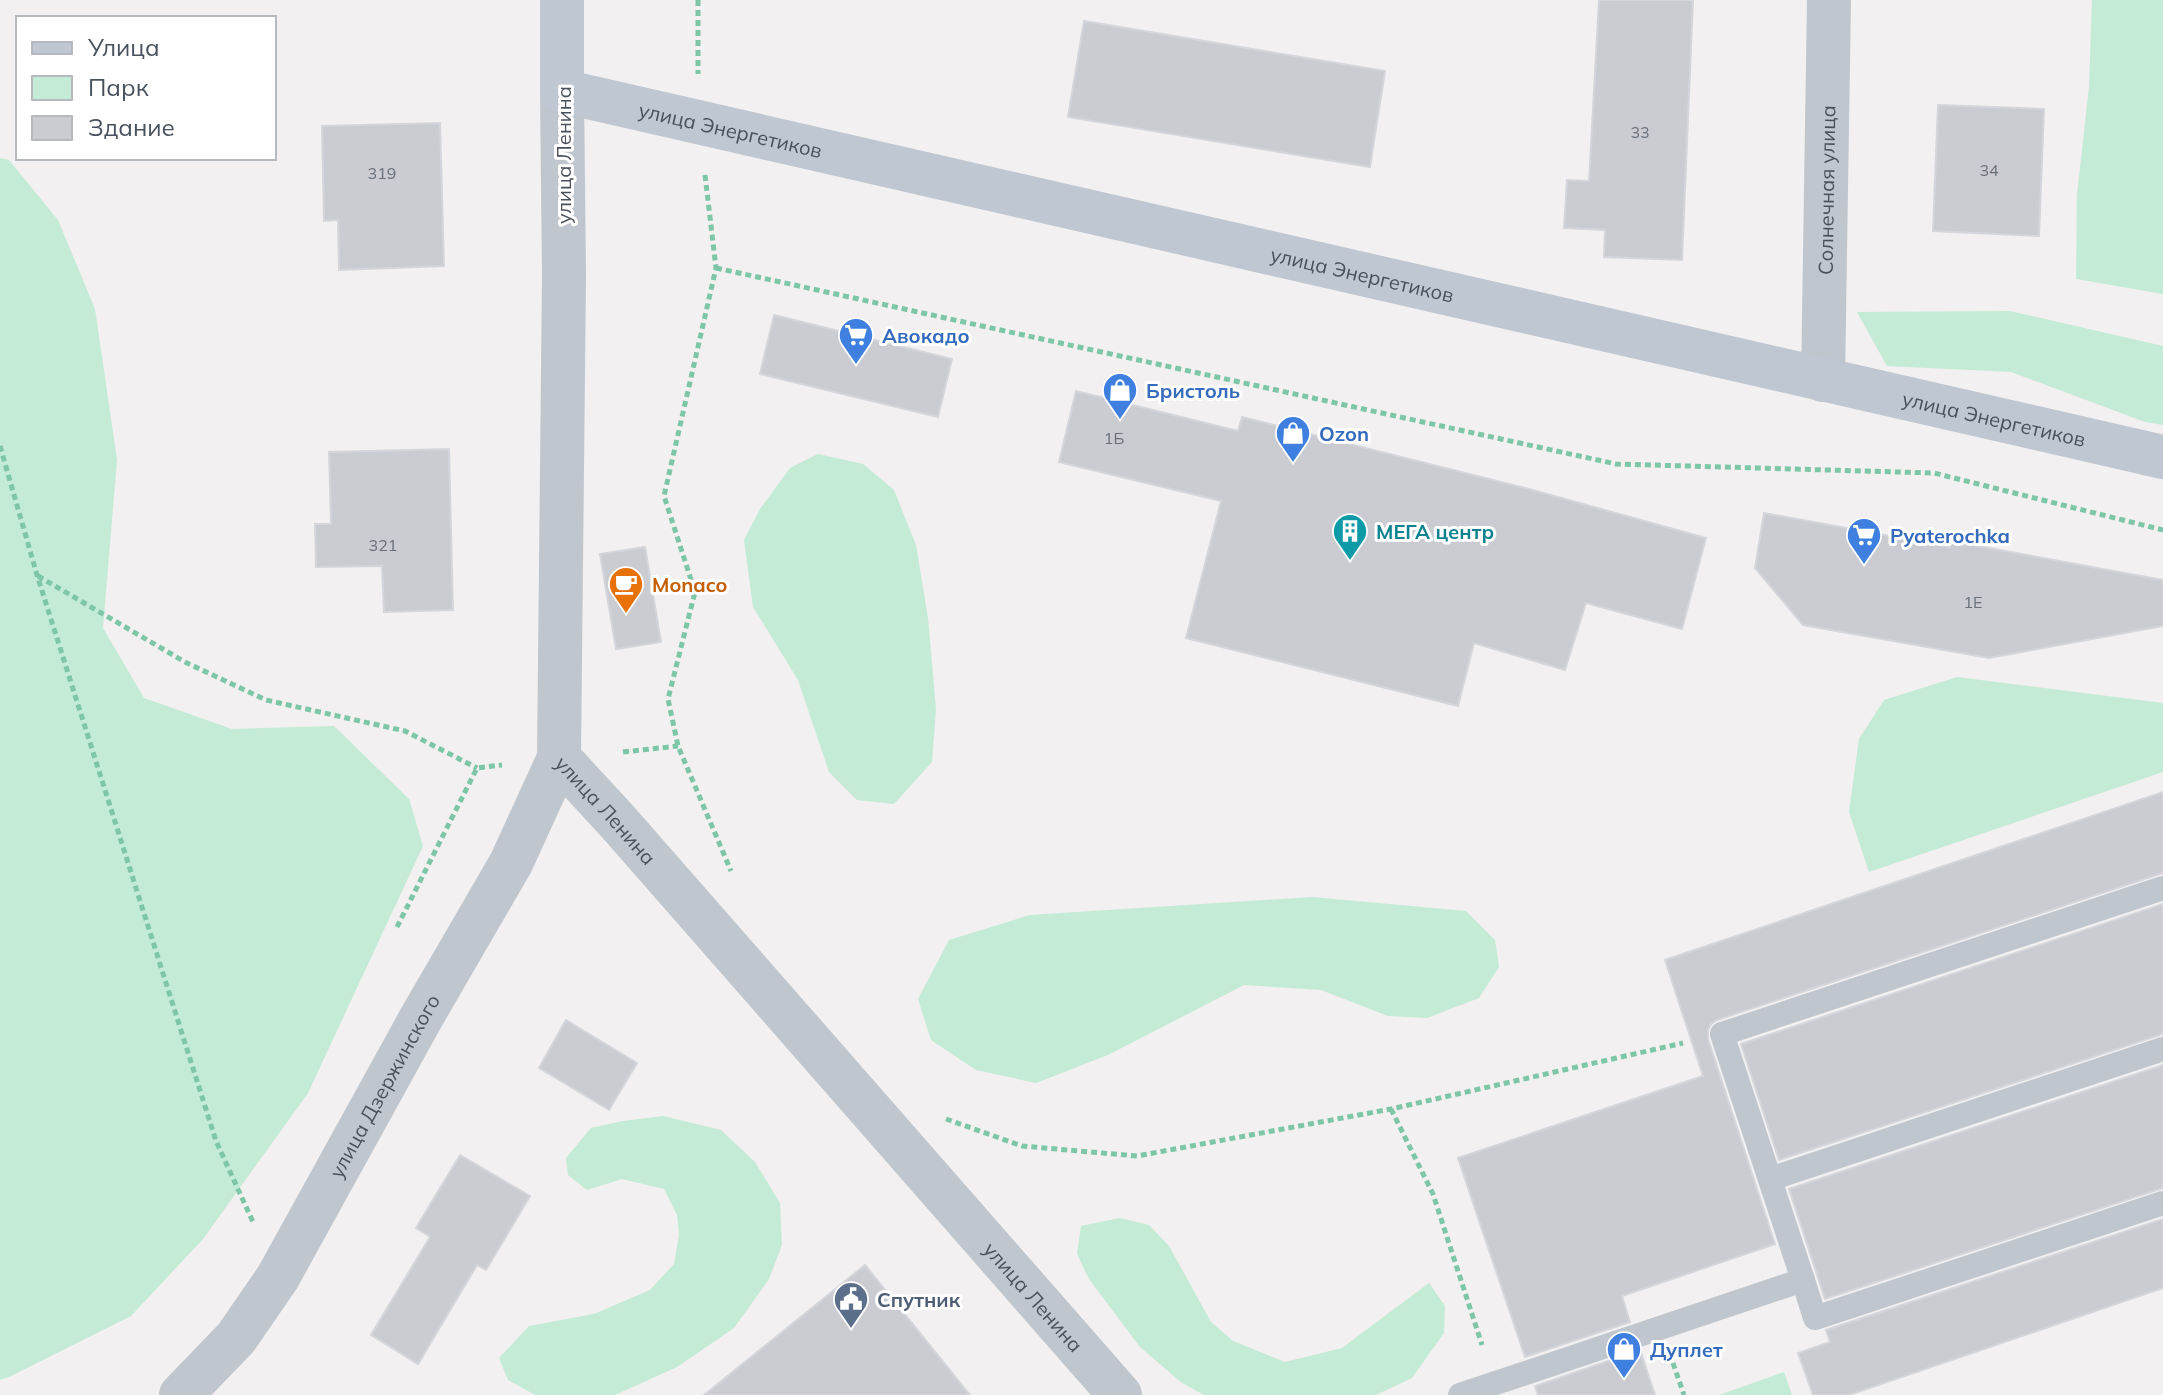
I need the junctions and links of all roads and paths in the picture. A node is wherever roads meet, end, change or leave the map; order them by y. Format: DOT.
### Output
graph roads {
  1 [pos="562,0"];
  2 [pos="698,0"];
  3 [pos="1829,0"];
  4 [pos="562,91"];
  5 [pos="698,122"];
  6 [pos="716,268"];
  7 [pos="1823,380"];
  8 [pos="0,446"];
  9 [pos="2163,457"];
  10 [pos="2163,530"];
  11 [pos="37,575"];
  12 [pos="559,758"];
  13 [pos="477,768"];
  14 [pos="732,874"];
  15 [pos="2163,888"];
  16 [pos="1722,1034"];
  17 [pos="2163,1049"];
  18 [pos="1391,1109"];
  19 [pos="873,1112"];
  20 [pos="1770,1179"];
  21 [pos="2163,1203"];
  22 [pos="278,1277"];
  23 [pos="1803,1280"];
  24 [pos="1496,1390"];
  25 [pos="181,1395"];
  26 [pos="1120,1395"];
  27 [pos="1460,1395"];
  1 -- 4 [label="street, улица Ленина"];
  2 -- 5 [label="path"];
  3 -- 7 [label="street, Солнечная улица"];
  4 -- 5 [label="street, улица Энергетиков"];
  4 -- 12 [label="street, улица Ленина"];
  5 -- 6 [label="path"];
  5 -- 7 [label="street, улица Энергетиков"];
  6 -- 10 [label="path"];
  6 -- 14 [label="path"];
  7 -- 9 [label="street, улица Энергетиков"];
  8 -- 11 [label="path"];
  11 -- 13 [label="path"];
  11 -- 22 [label="path"];
  12 -- 19 [label="street, улица Ленина"];
  12 -- 22 [label="street, улица Дзержинского"];
  15 -- 16 [label="lane"];
  16 -- 18 [label="path"];
  16 -- 20 [label="lane"];
  17 -- 20 [label="lane"];
  18 -- 19 [label="path"];
  18 -- 24 [label="path"];
  19 -- 26 [label="street, улица Ленина"];
  20 -- 23 [label="lane"];
  21 -- 23 [label="lane"];
  22 -- 25 [label="street, улица Дзержинского"];
  23 -- 24 [label="lane"];
  24 -- 27 [label="lane"];
}
